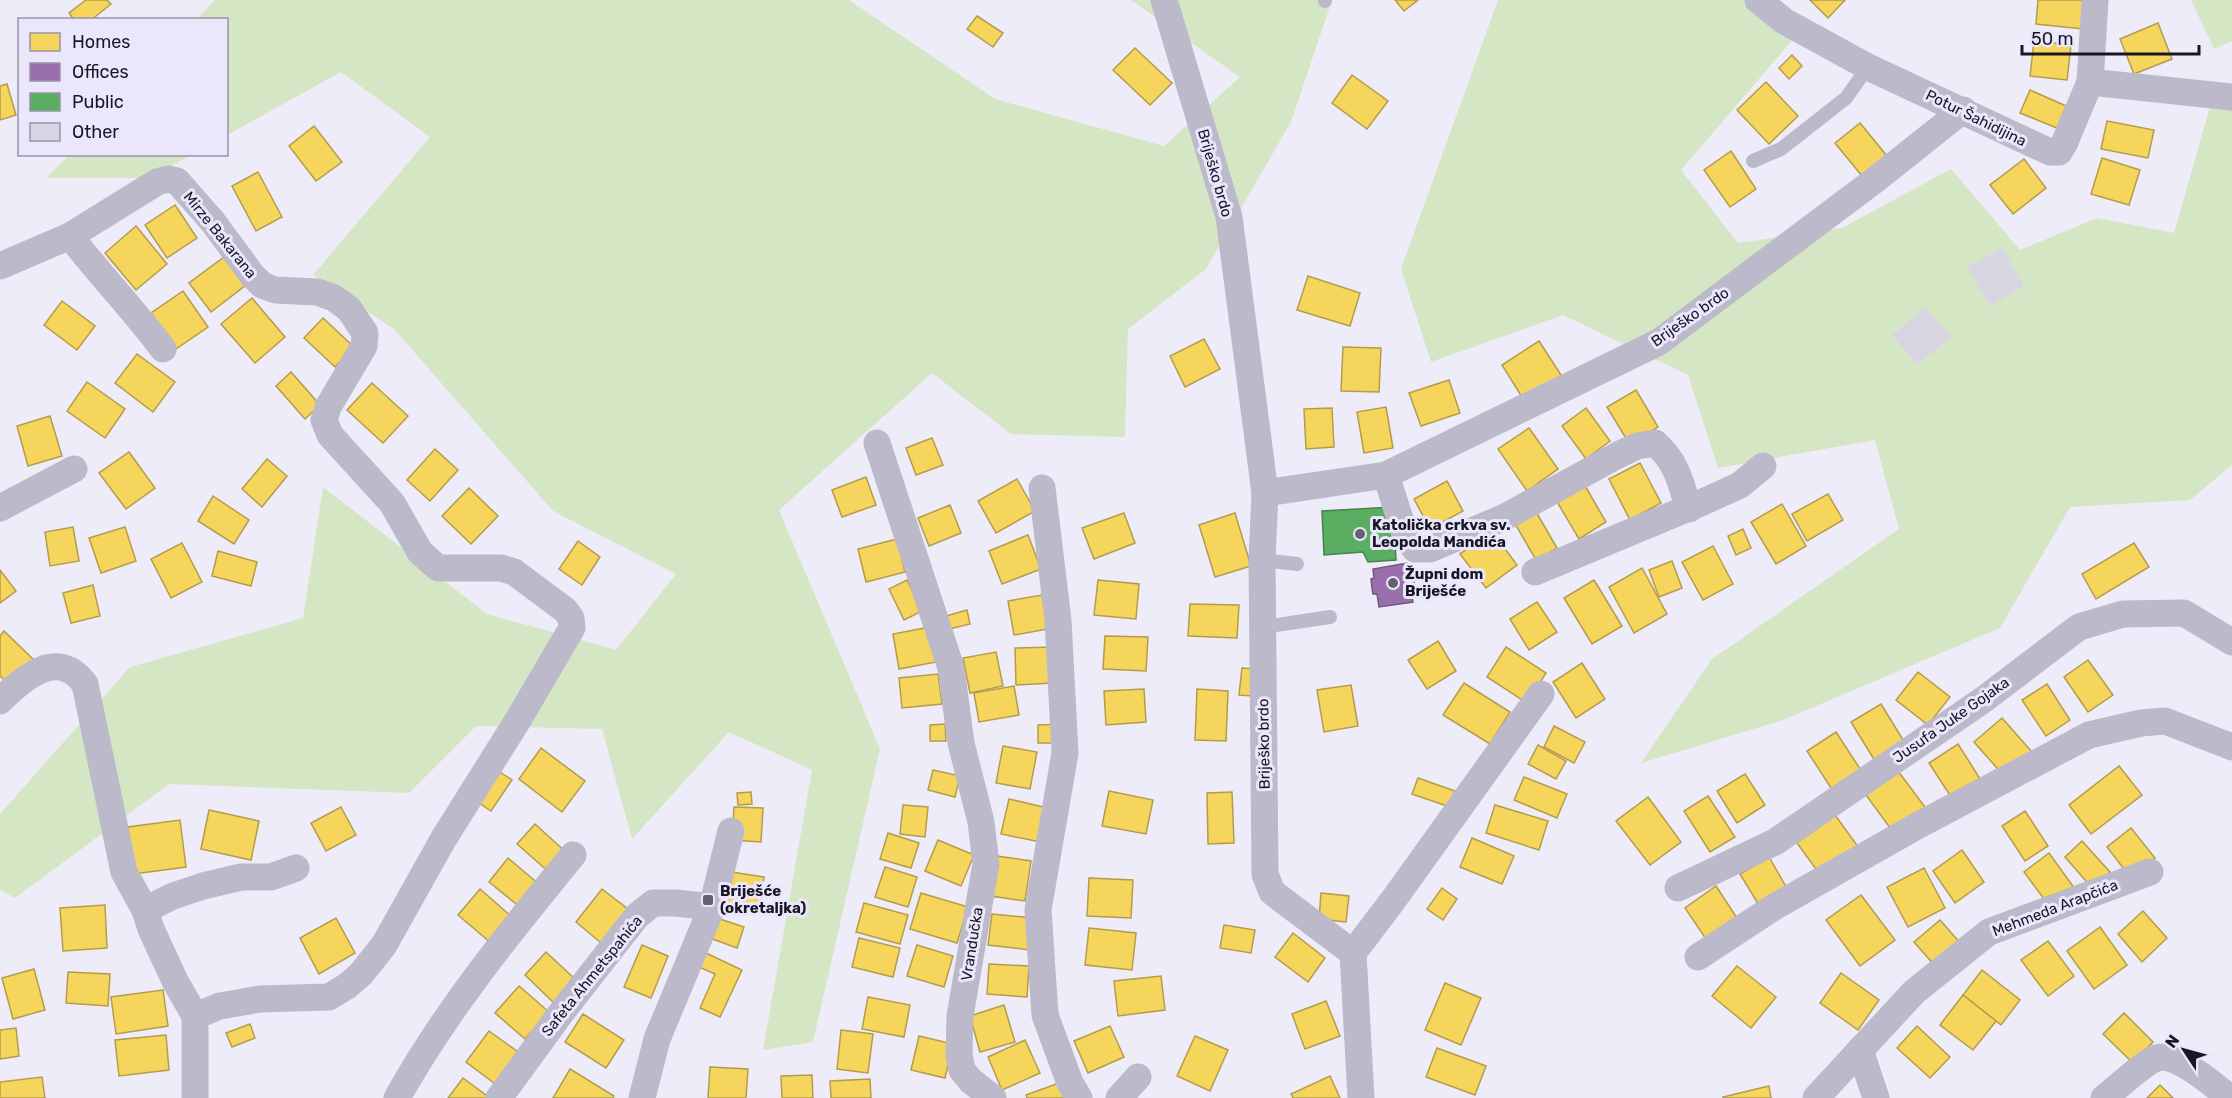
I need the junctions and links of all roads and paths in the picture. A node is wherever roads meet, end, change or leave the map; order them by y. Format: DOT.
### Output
graph roads {
  1 [pos="1758,0"];
  2 [pos="2095,0"];
  3 [pos="1160,5"];
  4 [pos="1868,67"];
  5 [pos="2091,82"];
  6 [pos="2232,98"];
  7 [pos="1963,110"];
  8 [pos="1753,160"];
  9 [pos="70,236"];
  10 [pos="0,266"];
  11 [pos="163,349"];
  12 [pos="877,443"];
  13 [pos="1763,466"];
  14 [pos="74,469"];
  15 [pos="1386,475"];
  16 [pos="1042,488"];
  17 [pos="1265,493"];
  18 [pos="0,508"];
  19 [pos="1689,509"];
  20 [pos="1262,560"];
  21 [pos="1297,564"];
  22 [pos="1535,572"];
  23 [pos="1330,617"];
  24 [pos="1263,627"];
  25 [pos="2232,642"];
  26 [pos="1541,694"];
  27 [pos="0,701"];
  28 [pos="2232,747"];
  29 [pos="730,831"];
  30 [pos="573,855"];
  31 [pos="296,868"];
  32 [pos="2150,872"];
  33 [pos="1678,888"];
  34 [pos="712,907"];
  35 [pos="145,910"];
  36 [pos="1353,953"];
  37 [pos="1698,957"];
  38 [pos="195,1016"];
  39 [pos="1860,1050"];
  40 [pos="1138,1077"];
  41 [pos="195,1098"];
  42 [pos="397,1098"];
  43 [pos="499,1098"];
  44 [pos="642,1098"];
  45 [pos="993,1098"];
  46 [pos="1079,1098"];
  47 [pos="1119,1098"];
  48 [pos="1361,1098"];
  49 [pos="1816,1098"];
  50 [pos="1876,1098"];
  51 [pos="2104,1098"];
  52 [pos="2230,1098"];
  1 -- 4 [label="street, Potur Šahidijina"];
  2 -- 5 [label="street, Potur Šahidijina"];
  3 -- 17 [label="street, Briješko brdo"];
  4 -- 7 [label="street, Potur Šahidijina"];
  4 -- 8 [label="lane"];
  5 -- 6 [label="street"];
  5 -- 7 [label="street, Potur Šahidijina"];
  7 -- 15 [label="street, Briješko brdo"];
  9 -- 10 [label="street, Mirze Bakarana"];
  9 -- 11 [label="street"];
  9 -- 38 [label="street, Mirze Bakarana"];
  12 -- 45 [label="street, Vrandučka"];
  13 -- 19 [label="street"];
  14 -- 18 [label="street"];
  15 -- 17 [label="street, Briješko brdo"];
  15 -- 19 [label="street"];
  16 -- 46 [label="street"];
  17 -- 20 [label="street, Briješko brdo"];
  19 -- 22 [label="street"];
  20 -- 21 [label="lane"];
  20 -- 24 [label="street, Briješko brdo"];
  23 -- 24 [label="lane"];
  24 -- 36 [label="street, Briješko brdo"];
  25 -- 33 [label="street, Jusufa Juke Gojaka"];
  26 -- 36 [label="street"];
  27 -- 35 [label="street"];
  28 -- 37 [label="street"];
  29 -- 34 [label="street"];
  30 -- 42 [label="street"];
  31 -- 35 [label="street"];
  32 -- 39 [label="street, Mehmeda Arapčića"];
  34 -- 43 [label="street, Safeta Ahmetspahića"];
  34 -- 44 [label="street"];
  35 -- 38 [label="street"];
  36 -- 48 [label="street"];
  38 -- 41 [label="street"];
  39 -- 49 [label="street, Mehmeda Arapčića"];
  39 -- 50 [label="street"];
  40 -- 47 [label="street"];
  51 -- 52 [label="street"];
}
